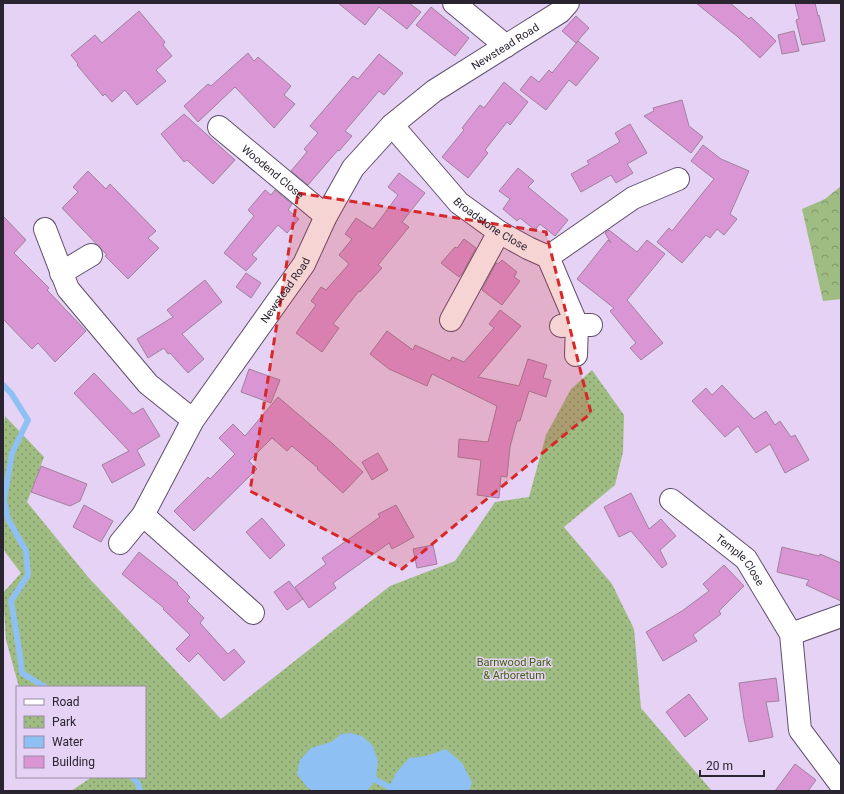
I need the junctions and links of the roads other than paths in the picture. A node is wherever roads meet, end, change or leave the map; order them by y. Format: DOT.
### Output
graph roads {
  1 [pos="454,3"];
  2 [pos="568,3"];
  3 [pos="506,46"];
  4 [pos="392,125"];
  5 [pos="233,131"];
  6 [pos="678,179"];
  7 [pos="326,216"];
  8 [pos="45,229"];
  9 [pos="499,232"];
  10 [pos="91,255"];
  11 [pos="548,257"];
  12 [pos="61,273"];
  13 [pos="450,321"];
  14 [pos="576,355"];
  15 [pos="192,420"];
  16 [pos="671,500"];
  17 [pos="143,515"];
  18 [pos="120,543"];
  19 [pos="252,614"];
  20 [pos="841,616"];
  21 [pos="792,634"];
  22 [pos="841,785"];
  1 -- 3 [label="street"];
  2 -- 3 [label="street, Newstead Road"];
  3 -- 4 [label="street, Newstead Road"];
  4 -- 7 [label="street, Newstead Road"];
  4 -- 9 [label="street, Broadstone Close"];
  5 -- 7 [label="street, Woodend Close"];
  6 -- 11 [label="street"];
  7 -- 15 [label="street, Newstead Road"];
  8 -- 12 [label="street"];
  9 -- 11 [label="street, Broadstone Close"];
  9 -- 13 [label="street"];
  10 -- 12 [label="street"];
  11 -- 14 [label="street"];
  12 -- 15 [label="street"];
  15 -- 17 [label="street, Newstead Road"];
  16 -- 21 [label="street, Temple Close"];
  17 -- 18 [label="street, Newstead Road"];
  17 -- 19 [label="street"];
  20 -- 21 [label="street"];
  21 -- 22 [label="street"];
}
